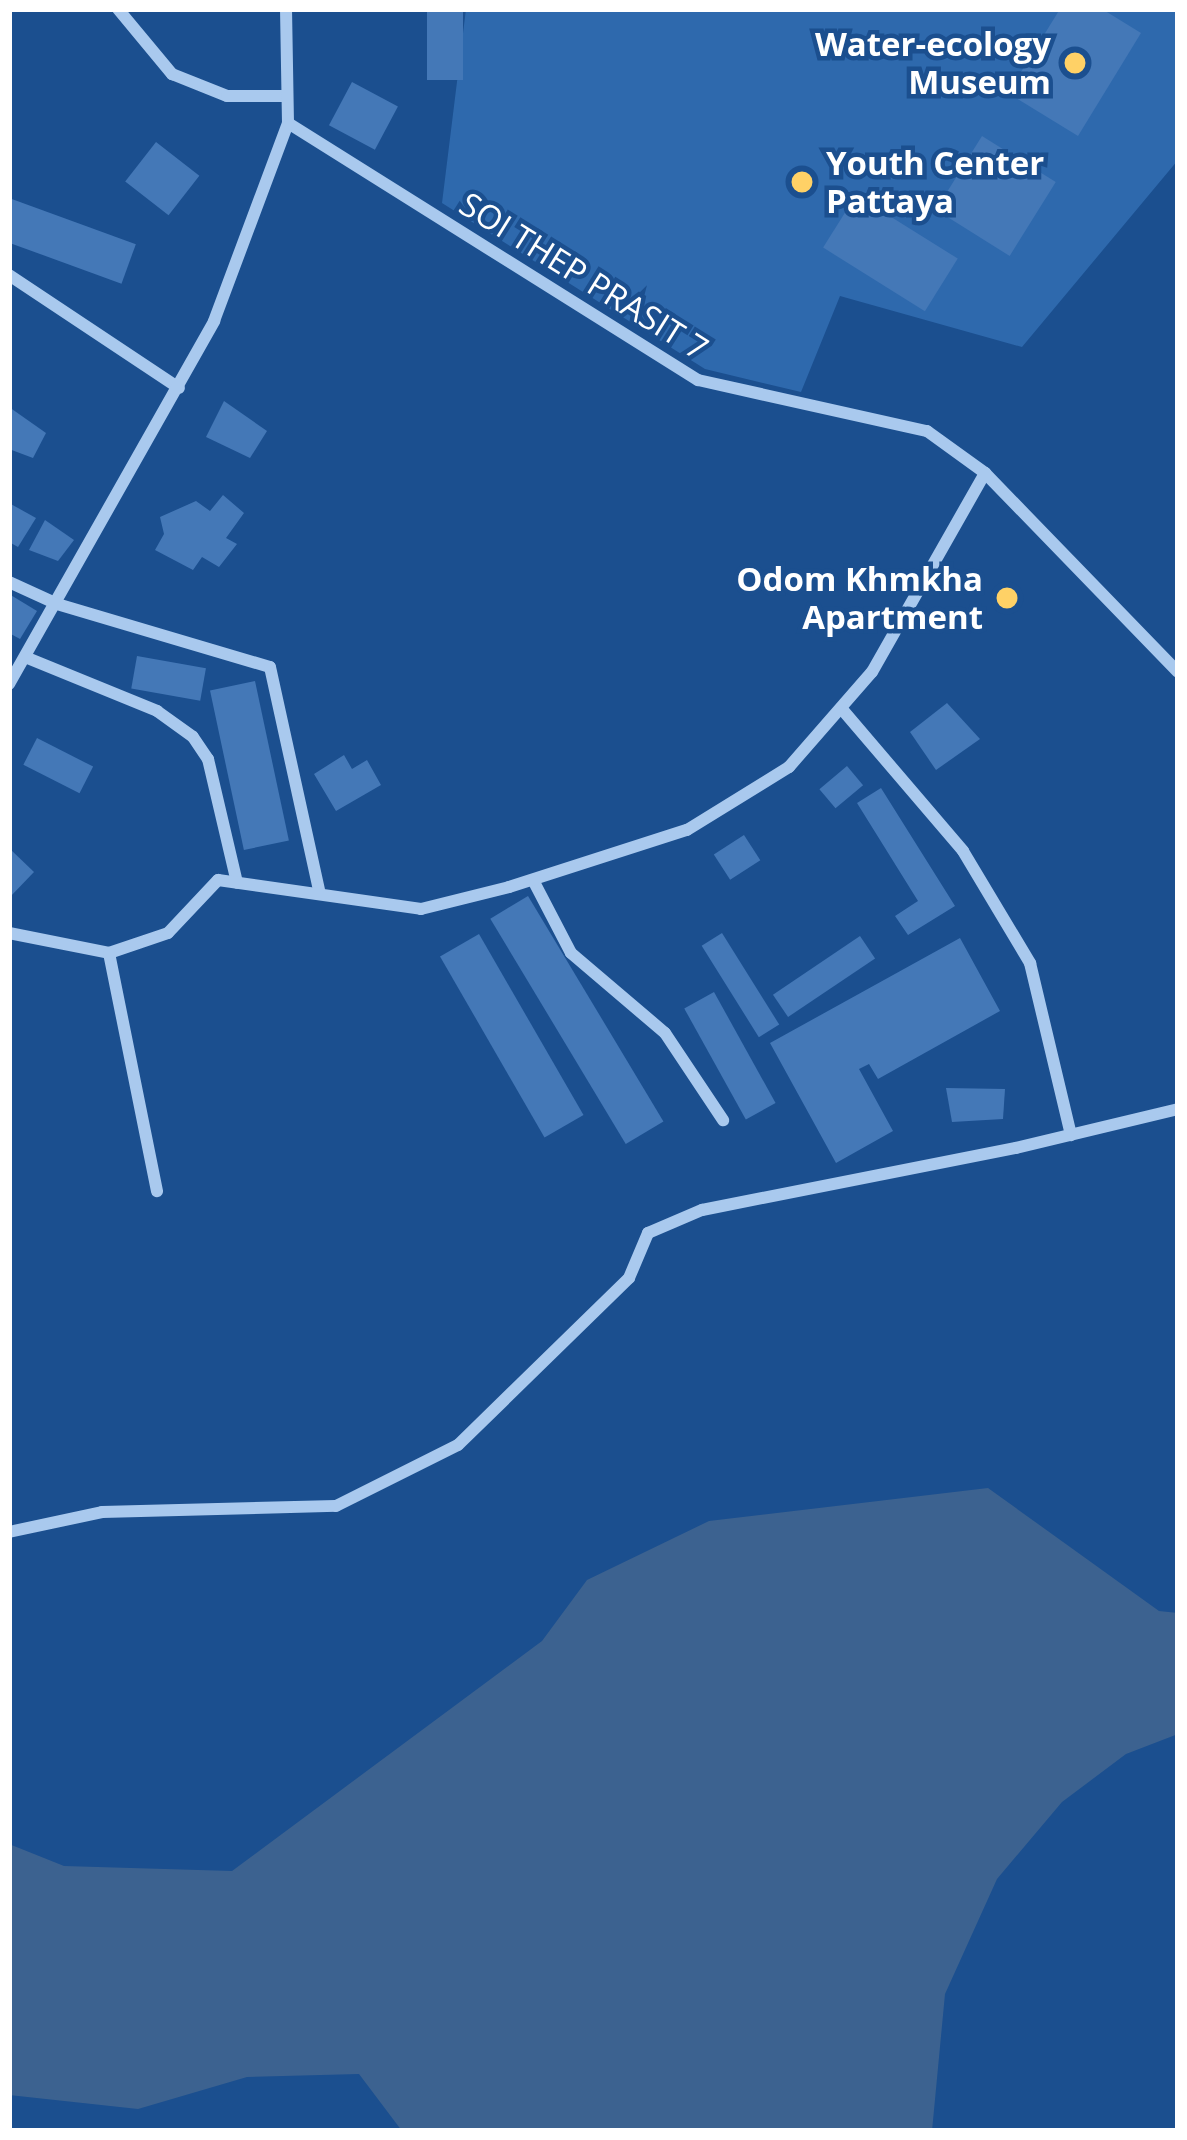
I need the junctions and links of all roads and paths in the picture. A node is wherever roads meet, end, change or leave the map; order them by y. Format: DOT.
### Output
graph roads {
  1 [pos="118,9"];
  2 [pos="286,9"];
  3 [pos="287,96"];
  4 [pos="288,123"];
  5 [pos="9,275"];
  6 [pos="179,388"];
  7 [pos="985,472"];
  8 [pos="9,582"];
  9 [pos="57,604"];
  10 [pos="18,661"];
  11 [pos="1178,672"];
  12 [pos="9,685"];
  13 [pos="841,708"];
  14 [pos="533,880"];
  15 [pos="237,883"];
  16 [pos="320,894"];
  17 [pos="9,933"];
  18 [pos="110,953"];
  19 [pos="1178,1109"];
  20 [pos="723,1120"];
  21 [pos="1071,1135"];
  22 [pos="158,1191"];
  23 [pos="9,1532"];
  1 -- 3 [label="street"];
  2 -- 3 [label="street"];
  3 -- 4 [label="street"];
  4 -- 6 [label="street"];
  4 -- 7 [label="street, SOI THEP PRASIT 7"];
  5 -- 6 [label="street"];
  6 -- 9 [label="street"];
  7 -- 11 [label="street, SOI THEP PRASIT 7"];
  7 -- 13 [label="street"];
  8 -- 9 [label="street"];
  9 -- 10 [label="street"];
  9 -- 16 [label="street"];
  10 -- 12 [label="street"];
  10 -- 15 [label="street"];
  13 -- 14 [label="street"];
  13 -- 21 [label="street"];
  14 -- 16 [label="street"];
  14 -- 20 [label="street"];
  15 -- 16 [label="street"];
  15 -- 18 [label="street"];
  17 -- 18 [label="street"];
  18 -- 22 [label="street"];
  19 -- 21 [label="street"];
  21 -- 23 [label="street"];
}
